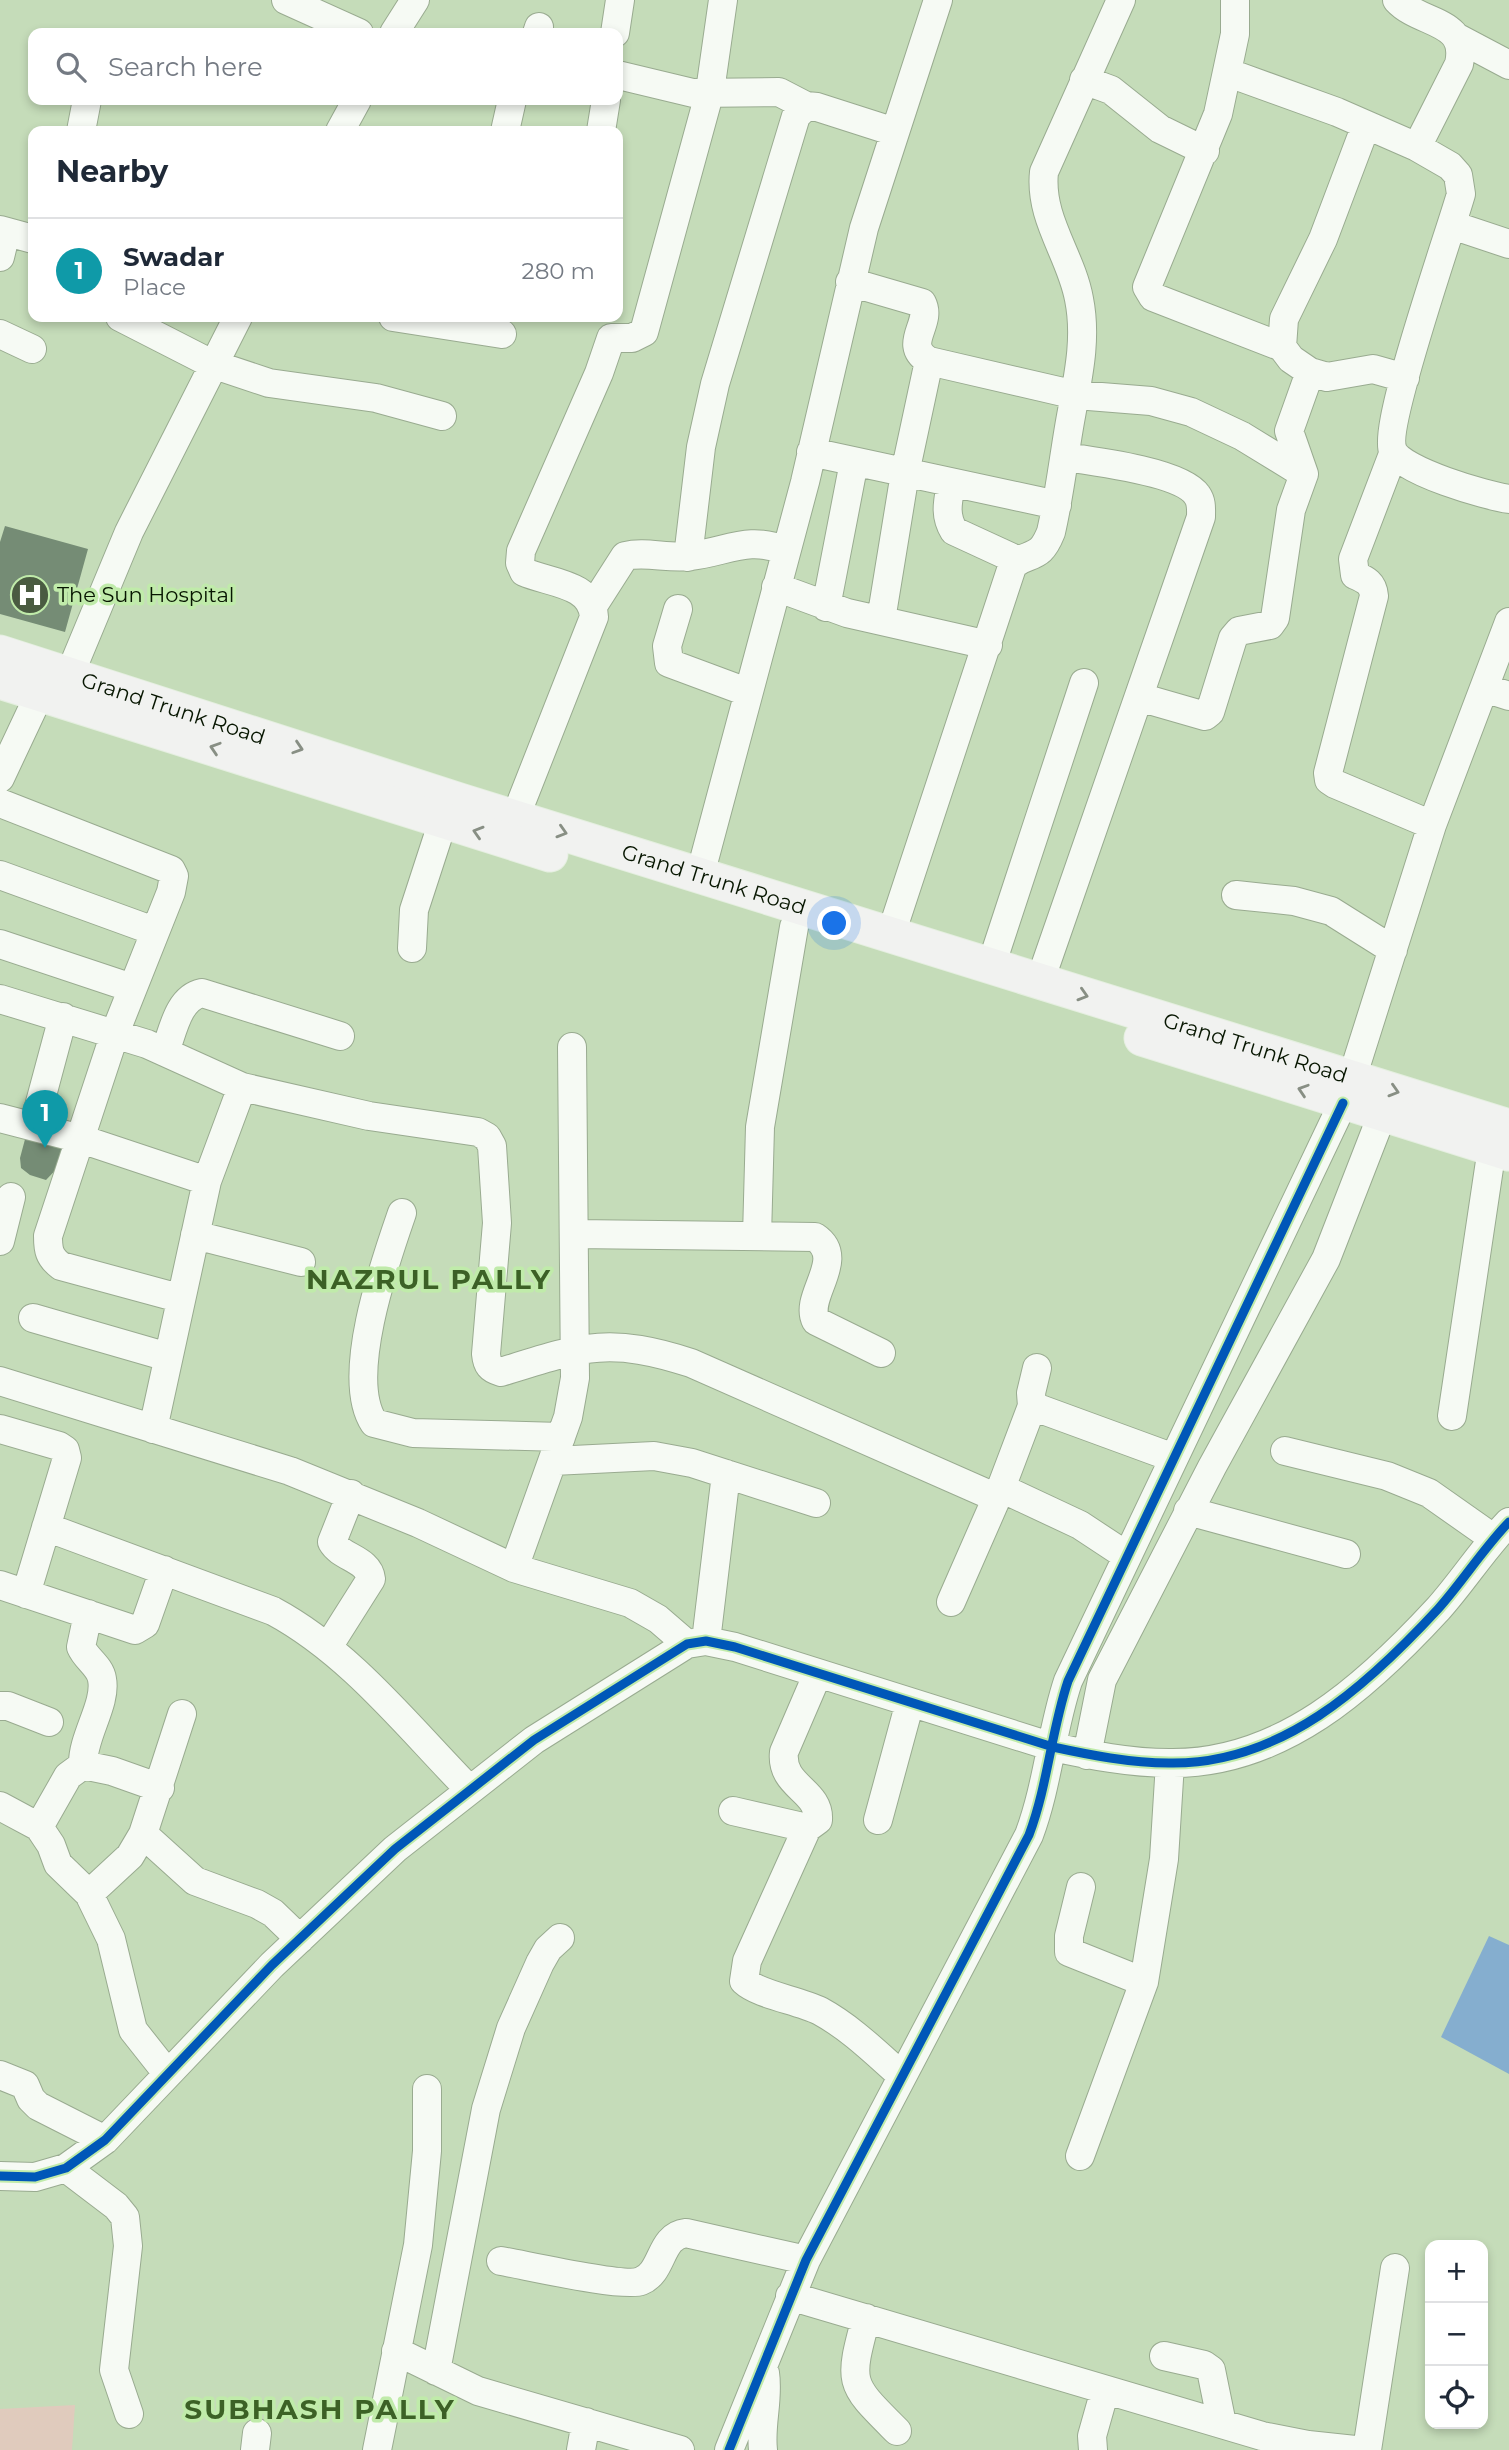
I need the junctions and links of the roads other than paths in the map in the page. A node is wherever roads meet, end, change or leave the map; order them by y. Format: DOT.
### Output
graph roads {
  1 [pos="289,0"];
  2 [pos="415,0"];
  3 [pos="620,0"];
  4 [pos="723,0"];
  5 [pos="938,0"];
  6 [pos="1121,0"];
  7 [pos="1235,0"];
  8 [pos="1397,0"];
  9 [pos="348,28"];
  10 [pos="397,28"];
  11 [pos="616,28"];
  12 [pos="1458,38"];
  13 [pos="1509,65"];
  14 [pos="1229,72"];
  15 [pos="623,76"];
  16 [pos="1084,80"];
  17 [pos="710,91"];
  18 [pos="86,105"];
  19 [pos="354,105"];
  20 [pos="511,105"];
  21 [pos="605,105"];
  22 [pos="806,106"];
  23 [pos="1366,125"];
  24 [pos="82,126"];
  25 [pos="343,126"];
  26 [pos="506,126"];
  27 [pos="602,126"];
  28 [pos="895,132"];
  29 [pos="1417,147"];
  30 [pos="1205,151"];
  31 [pos="1452,225"];
  32 [pos="28,239"];
  33 [pos="2,240"];
  34 [pos="1509,244"];
  35 [pos="850,282"];
  36 [pos="130,322"];
  37 [pos="235,322"];
  38 [pos="425,322"];
  39 [pos="0,334"];
  40 [pos="502,334"];
  41 [pos="1282,347"];
  42 [pos="32,349"];
  43 [pos="929,361"];
  44 [pos="212,365"];
  45 [pos="1310,372"];
  46 [pos="1405,378"];
  47 [pos="1076,394"];
  48 [pos="442,416"];
  49 [pos="811,452"];
  50 [pos="1393,454"];
  51 [pos="1065,457"];
  52 [pos="854,462"];
  53 [pos="905,473"];
  54 [pos="1304,474"];
  55 [pos="951,484"];
  56 [pos="1509,499"];
  57 [pos="1057,505"];
  58 [pos="786,551"];
  59 [pos="688,557"];
  60 [pos="1019,561"];
  61 [pos="776,587"];
  62 [pos="593,606"];
  63 [pos="826,607"];
  64 [pos="678,608"];
  65 [pos="881,620"];
  66 [pos="1509,622"];
  67 [pos="988,645"];
  68 [pos="0,653"];
  69 [pos="0,681"];
  70 [pos="1084,683"];
  71 [pos="57,689"];
  72 [pos="747,692"];
  73 [pos="1496,692"];
  74 [pos="1139,697"];
  75 [pos="0,778"];
  76 [pos="0,803"];
  77 [pos="515,818"];
  78 [pos="443,821"];
  79 [pos="1432,825"];
  80 [pos="0,874"];
  81 [pos="700,875"];
  82 [pos="1236,895"];
  83 [pos="794,927"];
  84 [pos="154,930"];
  85 [pos="891,934"];
  86 [pos="0,944"];
  87 [pos="412,948"];
  88 [pos="1393,950"];
  89 [pos="991,966"];
  90 [pos="1040,981"];
  91 [pos="132,988"];
  92 [pos="0,999"];
  93 [pos="63,1017"];
  94 [pos="116,1033"];
  95 [pos="340,1036"];
  96 [pos="572,1047"];
  97 [pos="165,1052"];
  98 [pos="242,1087"];
  99 [pos="1347,1091"];
  100 [pos="1382,1115"];
  101 [pos="0,1118"];
  102 [pos="33,1125"];
  103 [pos="81,1139"];
  104 [pos="1503,1143"];
  105 [pos="207,1181"];
  106 [pos="11,1197"];
  107 [pos="402,1213"];
  108 [pos="575,1234"];
  109 [pos="195,1235"];
  110 [pos="757,1236"];
  111 [pos="0,1241"];
  112 [pos="301,1262"];
  113 [pos="179,1298"];
  114 [pos="33,1318"];
  115 [pos="577,1349"];
  116 [pos="881,1353"];
  117 [pos="168,1357"];
  118 [pos="1037,1368"];
  119 [pos="0,1381"];
  120 [pos="1032,1406"];
  121 [pos="1452,1416"];
  122 [pos="0,1429"];
  123 [pos="153,1429"];
  124 [pos="557,1449"];
  125 [pos="1284,1451"];
  126 [pos="1174,1458"];
  127 [pos="726,1474"];
  128 [pos="999,1493"];
  129 [pos="351,1494"];
  130 [pos="816,1503"];
  131 [pos="1188,1511"];
  132 [pos="46,1527"];
  133 [pos="1501,1530"];
  134 [pos="1346,1554"];
  135 [pos="1128,1556"];
  136 [pos="514,1568"];
  137 [pos="164,1570"];
  138 [pos="13,1589"];
  139 [pos="950,1602"];
  140 [pos="88,1614"];
  141 [pos="696,1642"];
  142 [pos="328,1647"];
  143 [pos="818,1673"];
  144 [pos="910,1702"];
  145 [pos="0,1706"];
  146 [pos="182,1714"];
  147 [pos="49,1722"];
  148 [pos="1053,1747"];
  149 [pos="1087,1755"];
  150 [pos="1170,1763"];
  151 [pos="83,1765"];
  152 [pos="159,1788"];
  153 [pos="470,1790"];
  154 [pos="0,1806"];
  155 [pos="733,1811"];
  156 [pos="878,1819"];
  157 [pos="39,1827"];
  158 [pos="807,1828"];
  159 [pos="143,1833"];
  160 [pos="1081,1887"];
  161 [pos="89,1894"];
  162 [pos="560,1938"];
  163 [pos="300,1939"];
  164 [pos="1144,1982"];
  165 [pos="167,2073"];
  166 [pos="0,2076"];
  167 [pos="902,2076"];
  168 [pos="427,2089"];
  169 [pos="105,2140"];
  170 [pos="1080,2155"];
  171 [pos="66,2168"];
  172 [pos="0,2176"];
  173 [pos="806,2260"];
  174 [pos="501,2261"];
  175 [pos="1395,2269"];
  176 [pos="790,2295"];
  177 [pos="866,2318"];
  178 [pos="396,2351"];
  179 [pos="1164,2356"];
  180 [pos="763,2363"];
  181 [pos="436,2371"];
  182 [pos="1105,2390"];
  183 [pos="129,2414"];
  184 [pos="586,2422"];
  185 [pos="1222,2424"];
  186 [pos="897,2431"];
  187 [pos="1307,2448"];
  188 [pos="377,2450"];
  189 [pos="581,2450"];
  190 [pos="680,2450"];
  191 [pos="729,2450"];
  192 [pos="763,2450"];
  193 [pos="1093,2450"];
  194 [pos="1355,2450"];
  195 [pos="1367,2450"];
  1 -- 9 [label="street"];
  2 -- 10 [label="street"];
  3 -- 11 [label="street"];
  4 -- 17 [label="street"];
  5 -- 28 [label="street"];
  6 -- 16 [label="street"];
  7 -- 14 [label="street"];
  8 -- 12 [label="street"];
  12 -- 13 [label="street"];
  12 -- 29 [label="street"];
  14 -- 23 [label="street"];
  14 -- 30 [label="street"];
  15 -- 17 [label="street"];
  16 -- 30 [label="street"];
  16 -- 47 [label="street"];
  17 -- 22 [label="street"];
  17 -- 62 [label="street"];
  18 -- 24 [label="street"];
  19 -- 25 [label="street"];
  20 -- 26 [label="street"];
  21 -- 27 [label="street"];
  22 -- 28 [label="street"];
  22 -- 59 [label="street"];
  23 -- 29 [label="street"];
  23 -- 41 [label="street"];
  28 -- 35 [label="street"];
  29 -- 31 [label="street"];
  30 -- 41 [label="street"];
  31 -- 34 [label="street"];
  31 -- 46 [label="street"];
  32 -- 33 [label="street"];
  35 -- 43 [label="street"];
  35 -- 49 [label="street"];
  36 -- 44 [label="street"];
  37 -- 44 [label="street"];
  38 -- 40 [label="street"];
  39 -- 42 [label="street"];
  41 -- 45 [label="street"];
  43 -- 47 [label="street"];
  43 -- 53 [label="street"];
  44 -- 48 [label="street"];
  44 -- 71 [label="street"];
  45 -- 46 [label="street"];
  45 -- 54 [label="street"];
  46 -- 50 [label="street"];
  47 -- 51 [label="street"];
  47 -- 54 [label="street"];
  49 -- 52 [label="street"];
  49 -- 58 [label="street"];
  50 -- 56 [label="street"];
  50 -- 79 [label="street"];
  51 -- 57 [label="street"];
  51 -- 74 [label="street"];
  52 -- 53 [label="street"];
  52 -- 63 [label="street"];
  53 -- 55 [label="street"];
  53 -- 65 [label="street"];
  54 -- 74 [label="street"];
  55 -- 57 [label="street"];
  55 -- 60 [label="street"];
  57 -- 60 [label="street"];
  58 -- 59 [label="street"];
  58 -- 61 [label="street"];
  59 -- 62 [label="street"];
  60 -- 67 [label="street"];
  61 -- 63 [label="street"];
  61 -- 72 [label="street"];
  62 -- 77 [label="street"];
  63 -- 65 [label="street"];
  64 -- 72 [label="street"];
  65 -- 67 [label="street"];
  66 -- 73 [label="street"];
  67 -- 85 [label="street"];
  68 -- 71 [label="main road, Grand Trunk Road"];
  69 -- 71 [label="main road, Grand Trunk Road"];
  70 -- 89 [label="street"];
  71 -- 75 [label="street"];
  71 -- 77 [label="main road, Grand Trunk Road, one-way"];
  78 -- 71 [label="main road, Grand Trunk Road, one-way"];
  72 -- 81 [label="street"];
  73 -- 79 [label="street"];
  74 -- 90 [label="street"];
  76 -- 84 [label="street"];
  77 -- 81 [label="main road, Grand Trunk Road, one-way"];
  83 -- 78 [label="main road, Grand Trunk Road, one-way"];
  78 -- 87 [label="street"];
  79 -- 88 [label="street"];
  80 -- 84 [label="street"];
  81 -- 85 [label="main road, Grand Trunk Road"];
  82 -- 88 [label="street"];
  99 -- 83 [label="main road, Grand Trunk Road, one-way"];
  83 -- 110 [label="street"];
  84 -- 91 [label="street"];
  85 -- 89 [label="main road, Grand Trunk Road"];
  86 -- 91 [label="street"];
  88 -- 99 [label="street"];
  89 -- 90 [label="main road, Grand Trunk Road"];
  90 -- 99 [label="main road, Grand Trunk Road, one-way"];
  91 -- 94 [label="street"];
  92 -- 93 [label="street"];
  93 -- 94 [label="street"];
  93 -- 102 [label="street"];
  94 -- 97 [label="street"];
  94 -- 103 [label="street"];
  95 -- 97 [label="street"];
  96 -- 108 [label="street"];
  97 -- 98 [label="street"];
  98 -- 105 [label="street"];
  98 -- 115 [label="street"];
  99 -- 100 [label="main road, Grand Trunk Road"];
  99 -- 104 [label="main road, Grand Trunk Road, one-way"];
  99 -- 126 [label="street"];
  100 -- 104 [label="main road, Grand Trunk Road"];
  100 -- 131 [label="street"];
  101 -- 102 [label="street"];
  102 -- 103 [label="street"];
  103 -- 105 [label="street"];
  103 -- 113 [label="street"];
  104 -- 121 [label="street"];
  105 -- 109 [label="street"];
  106 -- 111 [label="street"];
  107 -- 124 [label="street"];
  108 -- 110 [label="street"];
  108 -- 115 [label="street"];
  109 -- 112 [label="street"];
  109 -- 113 [label="street"];
  110 -- 116 [label="street"];
  113 -- 117 [label="street"];
  114 -- 117 [label="street"];
  115 -- 124 [label="street"];
  115 -- 128 [label="street"];
  117 -- 123 [label="street"];
  118 -- 120 [label="street"];
  119 -- 123 [label="street"];
  120 -- 126 [label="street"];
  120 -- 128 [label="street"];
  122 -- 132 [label="street"];
  123 -- 129 [label="street"];
  124 -- 127 [label="street"];
  124 -- 136 [label="street"];
  125 -- 133 [label="street"];
  126 -- 135 [label="street"];
  127 -- 130 [label="street"];
  127 -- 141 [label="street"];
  128 -- 135 [label="street"];
  128 -- 139 [label="street"];
  129 -- 136 [label="street"];
  129 -- 142 [label="street"];
  131 -- 134 [label="street"];
  131 -- 149 [label="street"];
  132 -- 137 [label="street"];
  132 -- 138 [label="street"];
  133 -- 150 [label="street"];
  135 -- 148 [label="street"];
  136 -- 141 [label="street"];
  137 -- 140 [label="street"];
  137 -- 142 [label="street"];
  138 -- 140 [label="street"];
  140 -- 151 [label="street"];
  141 -- 143 [label="street"];
  141 -- 153 [label="street"];
  142 -- 153 [label="street"];
  143 -- 144 [label="street"];
  143 -- 158 [label="street"];
  144 -- 148 [label="street"];
  144 -- 156 [label="street"];
  145 -- 147 [label="street"];
  146 -- 152 [label="street"];
  148 -- 149 [label="street"];
  148 -- 167 [label="street"];
  149 -- 150 [label="street"];
  150 -- 164 [label="street"];
  151 -- 152 [label="street"];
  151 -- 157 [label="street"];
  152 -- 159 [label="street"];
  153 -- 163 [label="street"];
  154 -- 157 [label="street"];
  155 -- 158 [label="street"];
  157 -- 161 [label="street"];
  158 -- 167 [label="street"];
  159 -- 161 [label="street"];
  159 -- 163 [label="street"];
  160 -- 164 [label="street"];
  161 -- 165 [label="street"];
  162 -- 181 [label="street"];
  163 -- 165 [label="street"];
  164 -- 170 [label="street"];
  165 -- 169 [label="street"];
  166 -- 169 [label="street"];
  167 -- 173 [label="street"];
  168 -- 178 [label="street"];
  169 -- 171 [label="street"];
  171 -- 172 [label="street"];
  171 -- 183 [label="street"];
  173 -- 174 [label="street"];
  173 -- 176 [label="street"];
  175 -- 195 [label="street"];
  176 -- 177 [label="street"];
  176 -- 180 [label="street"];
  177 -- 182 [label="street"];
  177 -- 186 [label="street"];
  178 -- 181 [label="street"];
  178 -- 188 [label="street"];
  179 -- 185 [label="street"];
  180 -- 191 [label="street"];
  180 -- 192 [label="street"];
  181 -- 184 [label="street"];
  182 -- 185 [label="street"];
  182 -- 193 [label="street"];
  184 -- 189 [label="street"];
  184 -- 190 [label="street"];
  185 -- 187 [label="street"];
  187 -- 194 [label="street"];
}
